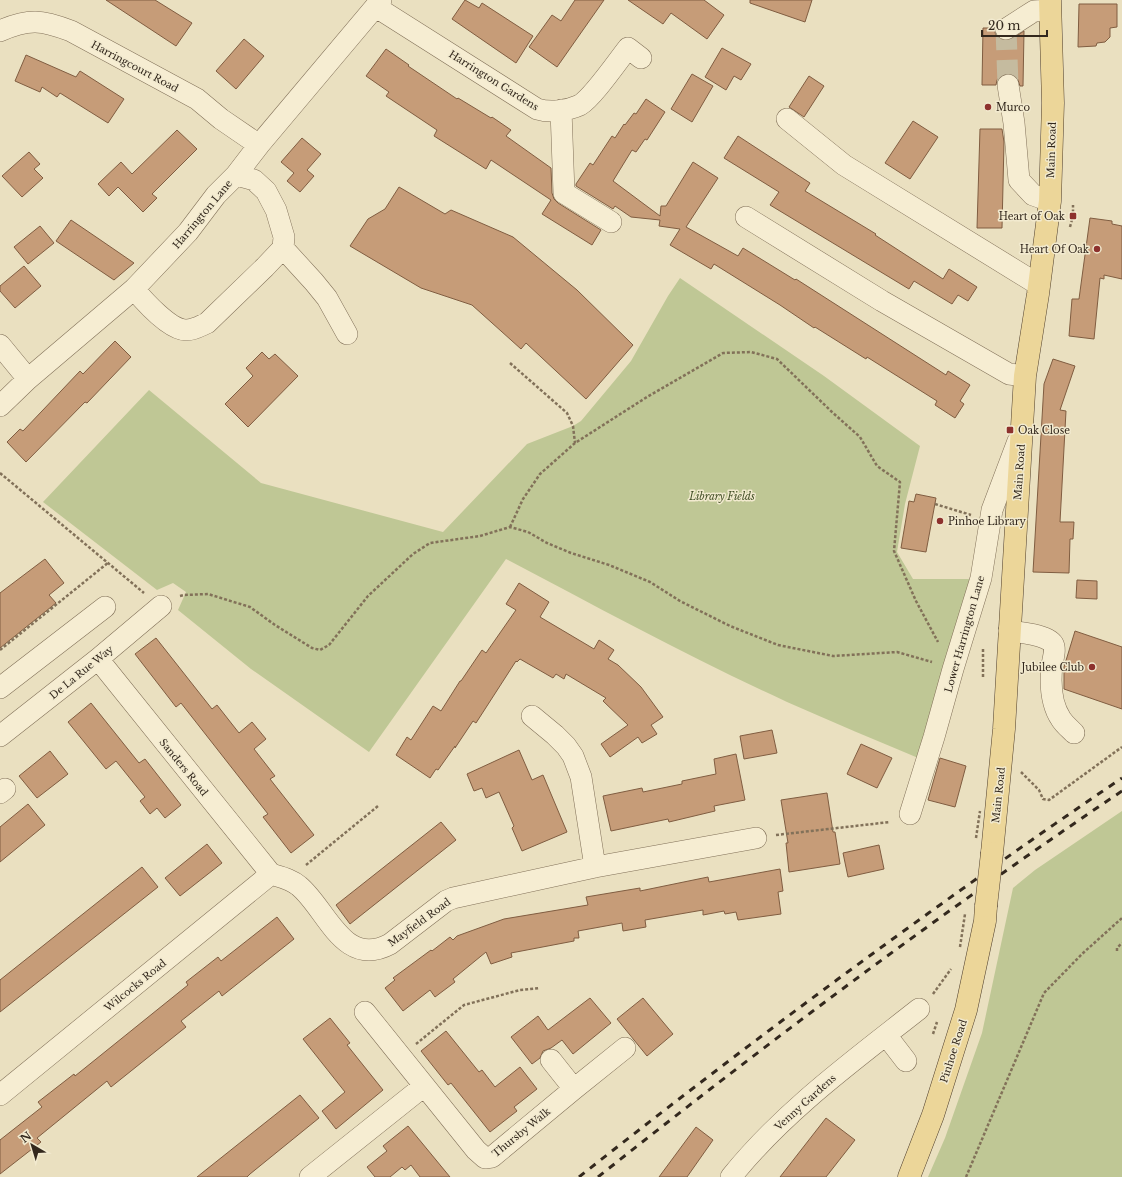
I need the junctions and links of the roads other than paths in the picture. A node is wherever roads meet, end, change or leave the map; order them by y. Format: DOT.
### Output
graph roads {
  1 [pos="378,4"];
  2 [pos="1050,5"];
  3 [pos="1006,29"];
  4 [pos="0,30"];
  5 [pos="641,58"];
  6 [pos="1008,86"];
  7 [pos="561,110"];
  8 [pos="787,119"];
  9 [pos="259,145"];
  10 [pos="236,175"];
  11 [pos="1050,201"];
  12 [pos="746,216"];
  13 [pos="611,222"];
  14 [pos="283,248"];
  15 [pos="1039,285"];
  16 [pos="134,289"];
  17 [pos="347,334"];
  18 [pos="0,345"];
  19 [pos="1025,376"];
  20 [pos="28,379"];
  21 [pos="0,406"];
  22 [pos="1022,431"];
  23 [pos="161,606"];
  24 [pos="105,607"];
  25 [pos="1009,631"];
  26 [pos="98,659"];
  27 [pos="0,688"];
  28 [pos="532,716"];
  29 [pos="1074,733"];
  30 [pos="0,736"];
  31 [pos="910,814"];
  32 [pos="756,838"];
  33 [pos="595,867"];
  34 [pos="279,877"];
  35 [pos="986,914"];
  36 [pos="919,1009"];
  37 [pos="365,1012"];
  38 [pos="886,1035"];
  39 [pos="625,1048"];
  40 [pos="551,1060"];
  41 [pos="906,1061"];
  42 [pos="424,1086"];
  43 [pos="574,1089"];
  44 [pos="0,1095"];
  45 [pos="310,1177"];
  46 [pos="731,1177"];
  47 [pos="909,1177"];
  1 -- 7 [label="street, Harrington Gardens"];
  1 -- 9 [label="street, Harrington Lane"];
  2 -- 3 [label="street"];
  2 -- 11 [label="main road, Main Road"];
  4 -- 9 [label="street, Harringcourt Road"];
  5 -- 7 [label="street, Harrington Gardens"];
  6 -- 11 [label="street"];
  7 -- 13 [label="street"];
  8 -- 15 [label="street"];
  9 -- 10 [label="street, Harrington Lane"];
  10 -- 14 [label="street"];
  10 -- 16 [label="street, Harrington Lane"];
  11 -- 15 [label="main road, Main Road"];
  12 -- 19 [label="street"];
  14 -- 16 [label="street"];
  14 -- 17 [label="street"];
  15 -- 19 [label="main road, Main Road"];
  16 -- 20 [label="street, Harrington Lane"];
  18 -- 20 [label="street"];
  19 -- 22 [label="main road, Main Road"];
  20 -- 21 [label="street, Harrington Lane"];
  22 -- 25 [label="main road, Main Road"];
  22 -- 31 [label="street, Lower Harrington Lane"];
  23 -- 26 [label="street, De La Rue Way"];
  24 -- 27 [label="street"];
  25 -- 29 [label="street"];
  25 -- 35 [label="main road, Main Road, bridge"];
  26 -- 30 [label="street, De La Rue Way"];
  26 -- 34 [label="street, Sanders Road"];
  28 -- 33 [label="street"];
  32 -- 33 [label="street, Mayfield Road"];
  33 -- 34 [label="street, Mayfield Road"];
  34 -- 44 [label="street, Wilcocks Road"];
  35 -- 47 [label="main road, Pinhoe Road"];
  36 -- 38 [label="street, Venny Gardens"];
  37 -- 42 [label="street, Thursby Walk"];
  38 -- 41 [label="street"];
  38 -- 46 [label="street, Venny Gardens"];
  39 -- 43 [label="street, Thursby Walk"];
  40 -- 43 [label="street"];
  42 -- 43 [label="street, Thursby Walk"];
  42 -- 45 [label="street"];
}
